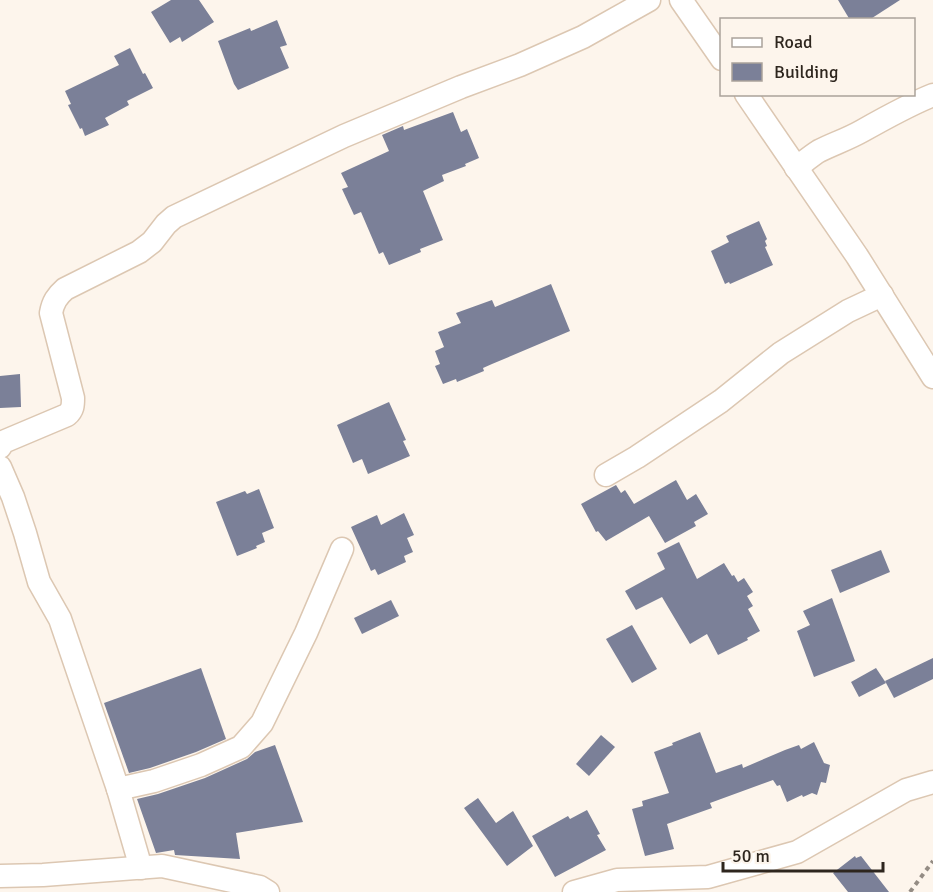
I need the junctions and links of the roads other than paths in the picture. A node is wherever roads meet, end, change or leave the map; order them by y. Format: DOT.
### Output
graph roads {
  1 [pos="649,0"];
  2 [pos="681,0"];
  3 [pos="720,56"];
  4 [pos="933,95"];
  5 [pos="747,96"];
  6 [pos="796,168"];
  7 [pos="882,295"];
  8 [pos="933,377"];
  9 [pos="0,447"];
  10 [pos="0,466"];
  11 [pos="606,476"];
  12 [pos="342,549"];
  13 [pos="933,782"];
  14 [pos="118,789"];
  15 [pos="141,868"];
  16 [pos="0,876"];
  17 [pos="268,892"];
  18 [pos="574,892"];
  1 -- 9 [label="street"];
  2 -- 3 [label="street"];
  4 -- 6 [label="street"];
  5 -- 6 [label="street"];
  6 -- 7 [label="street"];
  7 -- 8 [label="street"];
  7 -- 11 [label="street"];
  10 -- 14 [label="street"];
  12 -- 14 [label="street"];
  13 -- 18 [label="street"];
  14 -- 15 [label="street"];
  15 -- 16 [label="street"];
  15 -- 17 [label="street"];
}
